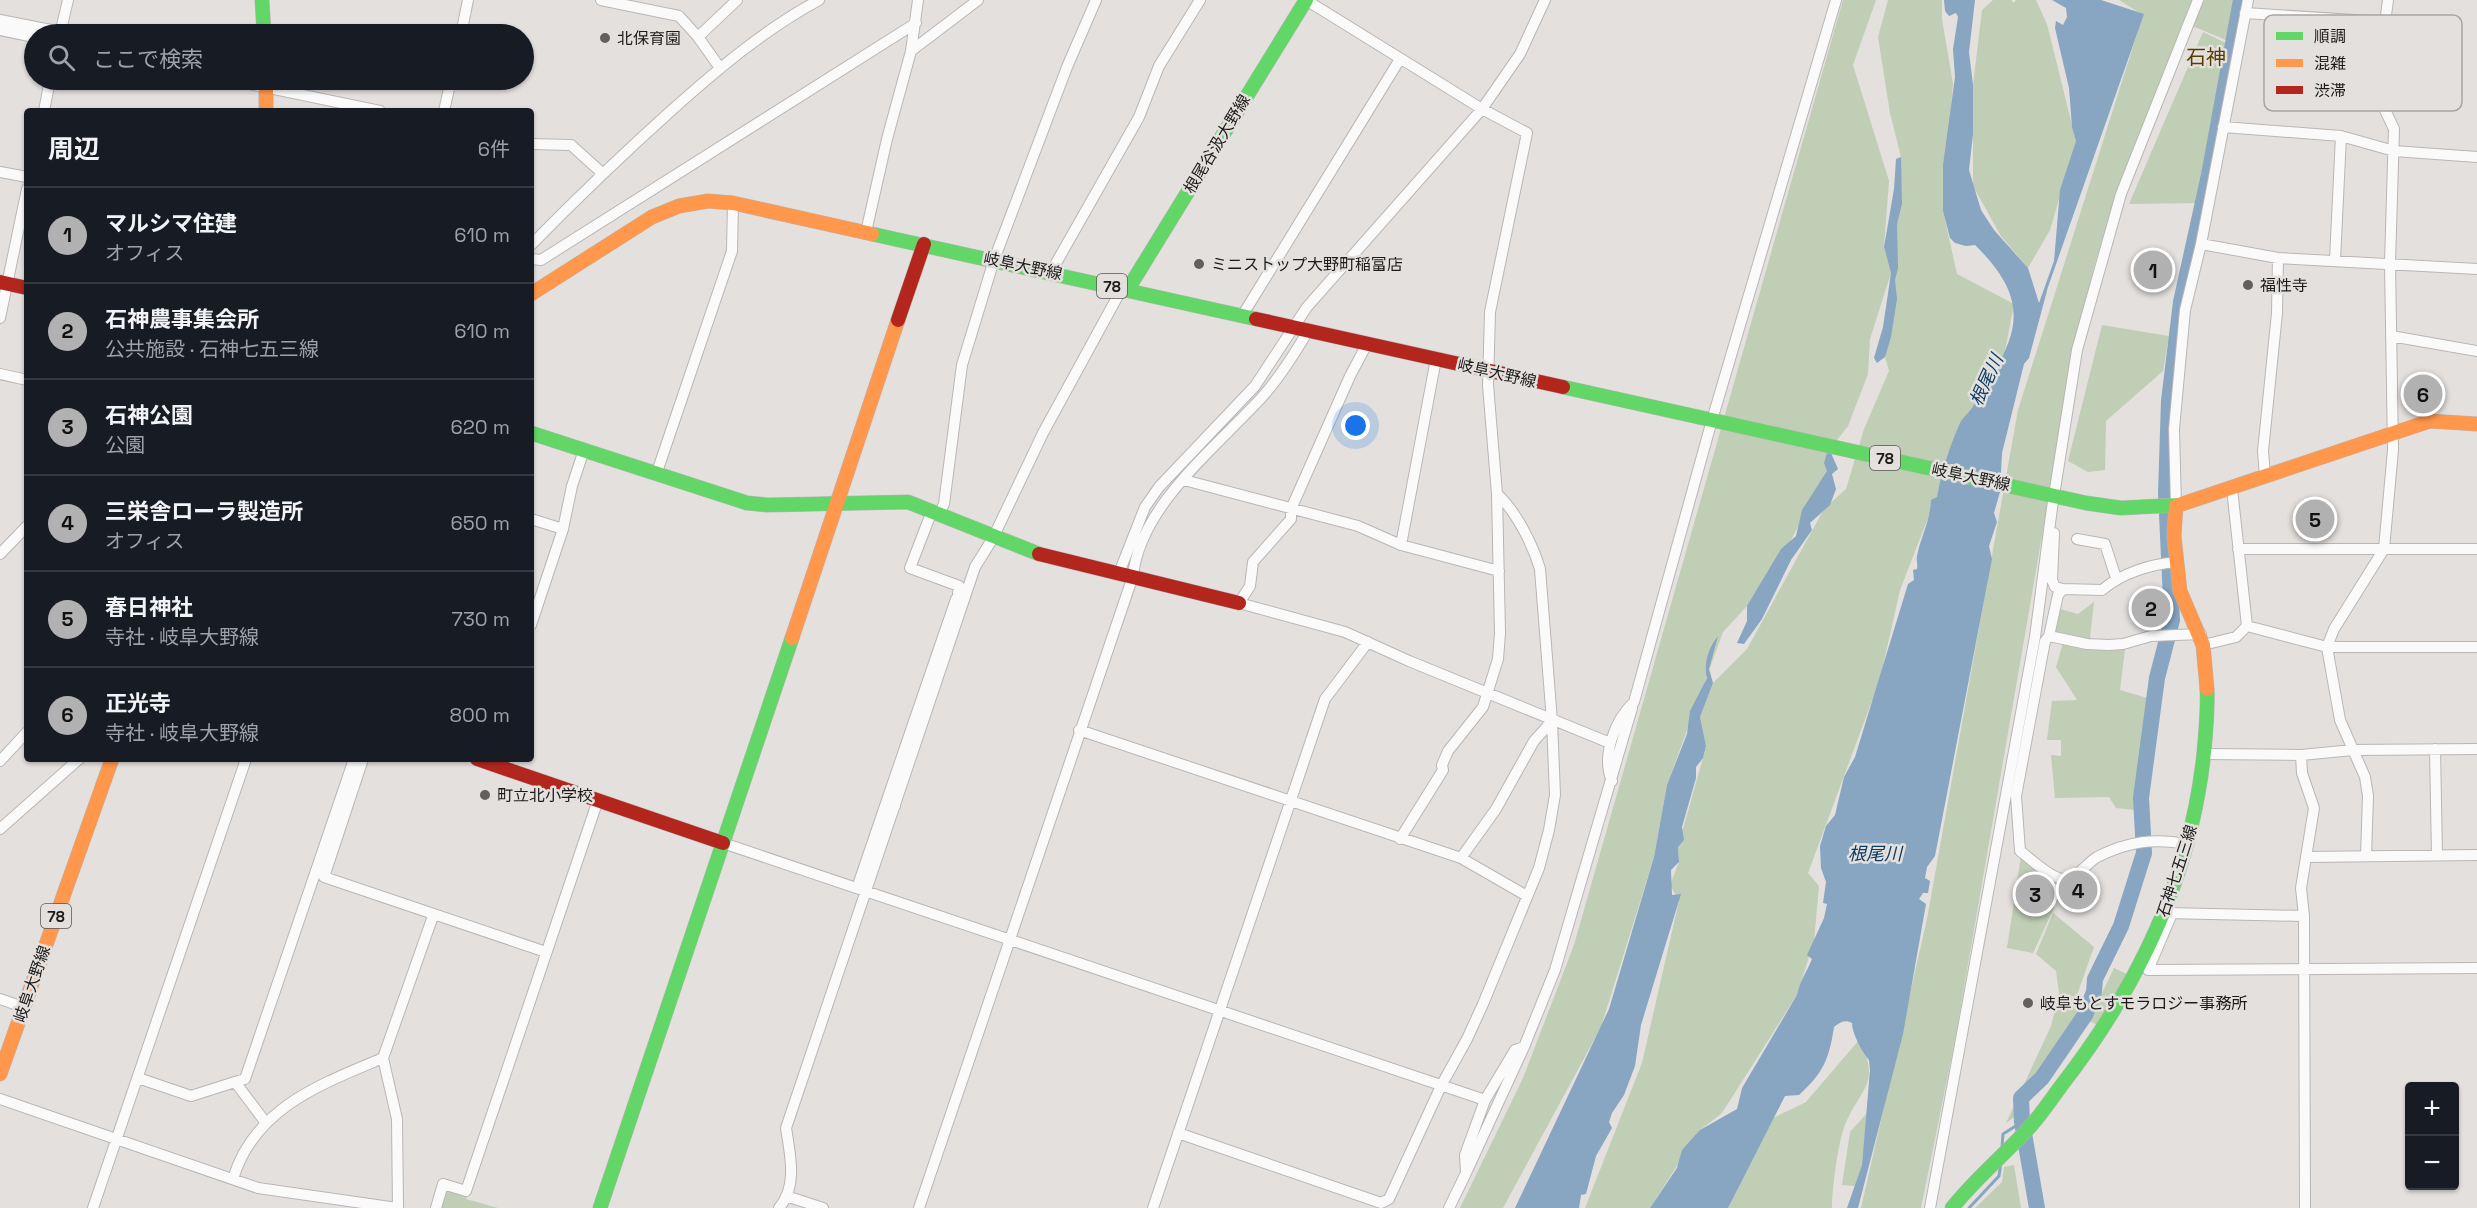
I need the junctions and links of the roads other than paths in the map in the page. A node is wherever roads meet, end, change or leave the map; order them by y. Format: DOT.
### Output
graph roads {
  1 [pos="68,0"];
  2 [pos="262,0"];
  3 [pos="468,0"];
  4 [pos="601,0"];
  5 [pos="737,0"];
  6 [pos="819,0"];
  7 [pos="918,0"];
  8 [pos="978,0"];
  9 [pos="1096,0"];
  10 [pos="1200,0"];
  11 [pos="1306,0"];
  12 [pos="1545,0"];
  13 [pos="1836,0"];
  14 [pos="2198,0"];
  15 [pos="2248,0"];
  16 [pos="2388,0"];
  17 [pos="2245,13"];
  18 [pos="2276,15"];
  19 [pos="2386,15"];
  20 [pos="0,20"];
  21 [pos="916,23"];
  22 [pos="65,24"];
  23 [pos="263,24"];
  24 [pos="463,24"];
  25 [pos="24,25"];
  26 [pos="0,30"];
  27 [pos="24,35"];
  28 [pos="698,36"];
  29 [pos="911,51"];
  30 [pos="1400,59"];
  31 [pos="720,68"];
  32 [pos="48,90"];
  33 [pos="266,90"];
  34 [pos="294,90"];
  35 [pos="449,90"];
  36 [pos="45,108"];
  37 [pos="266,108"];
  38 [pos="368,108"];
  39 [pos="445,108"];
  40 [pos="1482,109"];
  41 [pos="2385,111"];
  42 [pos="2223,127"];
  43 [pos="2341,136"];
  44 [pos="534,144"];
  45 [pos="2394,151"];
  46 [pos="2477,157"];
  47 [pos="0,172"];
  48 [pos="602,173"];
  49 [pos="24,176"];
  50 [pos="24,201"];
  51 [pos="733,203"];
  52 [pos="866,232"];
  53 [pos="534,242"];
  54 [pos="924,244"];
  55 [pos="2201,244"];
  56 [pos="2278,258"];
  57 [pos="534,259"];
  58 [pos="994,260"];
  59 [pos="2336,260"];
  60 [pos="2390,263"];
  61 [pos="2477,270"];
  62 [pos="1051,272"];
  63 [pos="4,283"];
  64 [pos="24,287"];
  65 [pos="1128,289"];
  66 [pos="534,292"];
  67 [pos="1242,316"];
  68 [pos="0,318"];
  69 [pos="1292,327"];
  70 [pos="1308,331"];
  71 [pos="2391,336"];
  72 [pos="1367,344"];
  73 [pos="2477,351"];
  74 [pos="1436,359"];
  75 [pos="1488,371"];
  76 [pos="0,374"];
  77 [pos="24,379"];
  78 [pos="1719,422"];
  79 [pos="2477,423"];
  80 [pos="2392,432"];
  81 [pos="534,434"];
  82 [pos="584,450"];
  83 [pos="657,472"];
  84 [pos="2265,476"];
  85 [pos="1184,480"];
  86 [pos="2232,489"];
  87 [pos="1497,494"];
  88 [pos="2049,494"];
  89 [pos="838,504"];
  90 [pos="2169,506"];
  91 [pos="1291,509"];
  92 [pos="936,513"];
  93 [pos="534,520"];
  94 [pos="2050,525"];
  95 [pos="24,529"];
  96 [pos="563,529"];
  97 [pos="993,538"];
  98 [pos="2077,539"];
  99 [pos="1401,545"];
  100 [pos="2238,549"];
  101 [pos="2384,549"];
  102 [pos="2477,549"];
  103 [pos="0,554"];
  104 [pos="2171,562"];
  105 [pos="1499,571"];
  106 [pos="1119,573"];
  107 [pos="1133,576"];
  108 [pos="2116,578"];
  109 [pos="2063,589"];
  110 [pos="962,594"];
  111 [pos="1239,603"];
  112 [pos="534,616"];
  113 [pos="2247,626"];
  114 [pos="2049,636"];
  115 [pos="2202,640"];
  116 [pos="1368,642"];
  117 [pos="2477,646"];
  118 [pos="2327,647"];
  119 [pos="1489,693"];
  120 [pos="1634,702"];
  121 [pos="1552,721"];
  122 [pos="1079,730"];
  123 [pos="24,735"];
  124 [pos="1610,743"];
  125 [pos="2435,749"];
  126 [pos="2477,749"];
  127 [pos="2353,750"];
  128 [pos="2204,754"];
  129 [pos="2301,755"];
  130 [pos="0,761"];
  131 [pos="76,762"];
  132 [pos="111,762"];
  133 [pos="245,762"];
  134 [pos="353,762"];
  135 [pos="362,762"];
  136 [pos="489,762"];
  137 [pos="1612,781"];
  138 [pos="598,800"];
  139 [pos="1291,801"];
  140 [pos="0,829"];
  141 [pos="1400,839"];
  142 [pos="723,843"];
  143 [pos="2188,844"];
  144 [pos="2366,855"];
  145 [pos="2437,855"];
  146 [pos="2477,855"];
  147 [pos="2306,857"];
  148 [pos="1461,858"];
  149 [pos="862,890"];
  150 [pos="1527,896"];
  151 [pos="2168,914"];
  152 [pos="433,916"];
  153 [pos="2304,916"];
  154 [pos="1008,939"];
  155 [pos="546,952"];
  156 [pos="2477,968"];
  157 [pos="2303,969"];
  158 [pos="0,999"];
  159 [pos="24,1007"];
  160 [pos="1220,1011"];
  161 [pos="1524,1047"];
  162 [pos="384,1058"];
  163 [pos="0,1074"];
  164 [pos="138,1078"];
  165 [pos="235,1082"];
  166 [pos="1441,1086"];
  167 [pos="0,1099"];
  168 [pos="1485,1100"];
  169 [pos="266,1123"];
  170 [pos="1178,1133"];
  171 [pos="116,1139"];
  172 [pos="1466,1173"];
  173 [pos="233,1179"];
  174 [pos="786,1196"];
  175 [pos="93,1208"];
  176 [pos="398,1208"];
  177 [pos="436,1208"];
  178 [pos="600,1208"];
  179 [pos="779,1208"];
  180 [pos="823,1208"];
  181 [pos="919,1208"];
  182 [pos="1153,1208"];
  183 [pos="1449,1208"];
  184 [pos="1930,1208"];
  185 [pos="1952,1208"];
  186 [pos="2305,1208"];
  1 -- 22 [label="street"];
  2 -- 23 [label="main road"];
  3 -- 24 [label="street"];
  4 -- 28 [label="street"];
  5 -- 28 [label="street"];
  6 -- 31 [label="street"];
  7 -- 21 [label="street"];
  8 -- 29 [label="street"];
  9 -- 58 [label="street"];
  10 -- 62 [label="street"];
  11 -- 30 [label="street"];
  11 -- 65 [label="main road, 根尾谷汲大野線"];
  12 -- 40 [label="street"];
  13 -- 78 [label="street"];
  14 -- 88 [label="street"];
  15 -- 17 [label="street"];
  16 -- 19 [label="street"];
  17 -- 18 [label="street"];
  17 -- 42 [label="street"];
  20 -- 25 [label="street"];
  21 -- 29 [label="street"];
  21 -- 57 [label="street"];
  26 -- 27 [label="street"];
  28 -- 31 [label="street"];
  29 -- 52 [label="street"];
  30 -- 40 [label="street"];
  30 -- 67 [label="street"];
  31 -- 48 [label="street"];
  32 -- 36 [label="street"];
  33 -- 37 [label="main road"];
  34 -- 38 [label="street"];
  35 -- 39 [label="street"];
  40 -- 69 [label="street"];
  40 -- 75 [label="street"];
  41 -- 45 [label="street"];
  42 -- 43 [label="street"];
  42 -- 55 [label="street"];
  43 -- 45 [label="street"];
  43 -- 59 [label="street"];
  44 -- 48 [label="street"];
  45 -- 46 [label="street"];
  45 -- 60 [label="street"];
  47 -- 49 [label="street"];
  48 -- 53 [label="street"];
  50 -- 63 [label="street"];
  51 -- 52 [label="main road, 岐阜大野線 / 78"];
  51 -- 66 [label="main road, 岐阜大野線 / 78"];
  51 -- 83 [label="street"];
  52 -- 54 [label="main road, 岐阜大野線 / 78"];
  54 -- 58 [label="main road, 岐阜大野線 / 78"];
  54 -- 89 [label="main road"];
  55 -- 56 [label="street"];
  55 -- 90 [label="street"];
  56 -- 59 [label="street"];
  56 -- 84 [label="street"];
  58 -- 62 [label="main road, 岐阜大野線 / 78"];
  58 -- 92 [label="street"];
  59 -- 60 [label="street"];
  60 -- 61 [label="street"];
  60 -- 71 [label="street"];
  62 -- 65 [label="main road, 岐阜大野線 / 78"];
  63 -- 64 [label="main road"];
  63 -- 68 [label="street"];
  65 -- 67 [label="main road, 岐阜大野線 / 78"];
  65 -- 97 [label="street"];
  67 -- 69 [label="main road, 岐阜大野線 / 78"];
  69 -- 70 [label="main road, 岐阜大野線 / 78"];
  69 -- 106 [label="street"];
  70 -- 72 [label="main road, 岐阜大野線 / 78"];
  70 -- 85 [label="street"];
  71 -- 73 [label="street"];
  71 -- 80 [label="street"];
  72 -- 74 [label="main road, 岐阜大野線 / 78"];
  72 -- 91 [label="street"];
  74 -- 75 [label="main road, 岐阜大野線 / 78"];
  74 -- 99 [label="street"];
  75 -- 78 [label="main road, 岐阜大野線 / 78"];
  75 -- 87 [label="street"];
  76 -- 77 [label="street"];
  78 -- 88 [label="main road, 岐阜大野線 / 78"];
  78 -- 120 [label="street"];
  79 -- 80 [label="main road, 岐阜大野線 / 78"];
  80 -- 84 [label="main road, 岐阜大野線 / 78"];
  80 -- 101 [label="street"];
  81 -- 82 [label="main road"];
  82 -- 83 [label="main road"];
  82 -- 96 [label="street"];
  83 -- 89 [label="main road"];
  84 -- 86 [label="main road, 岐阜大野線 / 78"];
  85 -- 91 [label="street"];
  85 -- 107 [label="street"];
  86 -- 90 [label="main road, 岐阜大野線 / 78"];
  86 -- 100 [label="street"];
  87 -- 105 [label="street"];
  87 -- 121 [label="street"];
  88 -- 90 [label="main road, 岐阜大野線 / 78"];
  88 -- 94 [label="street"];
  89 -- 92 [label="main road"];
  89 -- 142 [label="main road"];
  90 -- 104 [label="main road, 石神七五三線"];
  91 -- 99 [label="street"];
  91 -- 111 [label="street"];
  92 -- 97 [label="main road"];
  92 -- 110 [label="street"];
  93 -- 96 [label="street"];
  94 -- 109 [label="street"];
  94 -- 184 [label="street"];
  95 -- 103 [label="street"];
  96 -- 112 [label="street"];
  97 -- 106 [label="main road"];
  97 -- 110 [label="street"];
  98 -- 108 [label="street"];
  99 -- 105 [label="street"];
  100 -- 101 [label="street"];
  100 -- 113 [label="street"];
  101 -- 102 [label="street"];
  101 -- 118 [label="street"];
  104 -- 108 [label="street"];
  104 -- 115 [label="main road, 石神七五三線"];
  105 -- 119 [label="street"];
  106 -- 107 [label="main road"];
  107 -- 111 [label="main road"];
  107 -- 122 [label="street"];
  108 -- 109 [label="street"];
  109 -- 114 [label="street"];
  110 -- 149 [label="street"];
  111 -- 116 [label="street"];
  113 -- 115 [label="street"];
  113 -- 118 [label="street"];
  114 -- 115 [label="street"];
  114 -- 143 [label="street"];
  115 -- 128 [label="main road, 石神七五三線"];
  116 -- 119 [label="street"];
  116 -- 139 [label="street"];
  117 -- 118 [label="street"];
  118 -- 127 [label="street"];
  119 -- 121 [label="street"];
  119 -- 141 [label="street"];
  120 -- 124 [label="street"];
  120 -- 137 [label="street"];
  121 -- 124 [label="street"];
  121 -- 148 [label="street"];
  121 -- 150 [label="street"];
  122 -- 139 [label="street"];
  122 -- 154 [label="street"];
  123 -- 130 [label="street"];
  124 -- 137 [label="street"];
  125 -- 126 [label="street"];
  125 -- 127 [label="street"];
  125 -- 145 [label="street"];
  127 -- 129 [label="street"];
  127 -- 144 [label="street"];
  128 -- 129 [label="street"];
  128 -- 143 [label="main road, 石神七五三線"];
  129 -- 147 [label="street"];
  131 -- 140 [label="street"];
  132 -- 159 [label="main road, 岐阜大野線 / 78"];
  133 -- 164 [label="street"];
  134 -- 165 [label="street"];
  135 -- 152 [label="street"];
  136 -- 138 [label="main road"];
  137 -- 161 [label="street"];
  138 -- 142 [label="main road"];
  138 -- 155 [label="street"];
  139 -- 141 [label="street"];
  139 -- 160 [label="street"];
  141 -- 148 [label="street"];
  142 -- 149 [label="street"];
  142 -- 178 [label="main road"];
  143 -- 151 [label="main road, 石神七五三線"];
  144 -- 145 [label="street"];
  144 -- 147 [label="street"];
  145 -- 146 [label="street"];
  147 -- 153 [label="street"];
  148 -- 150 [label="street"];
  149 -- 154 [label="street"];
  149 -- 174 [label="street"];
  150 -- 166 [label="street"];
  151 -- 153 [label="street"];
  151 -- 157 [label="street"];
  151 -- 185 [label="main road, 石神七五三線"];
  152 -- 155 [label="street"];
  152 -- 162 [label="street"];
  153 -- 157 [label="street"];
  154 -- 160 [label="street"];
  154 -- 181 [label="street"];
  155 -- 177 [label="street"];
  156 -- 157 [label="street"];
  157 -- 186 [label="street"];
  158 -- 159 [label="street"];
  159 -- 163 [label="main road, 岐阜大野線 / 78"];
  160 -- 166 [label="street"];
  160 -- 170 [label="street"];
  161 -- 168 [label="street"];
  161 -- 172 [label="street"];
  162 -- 169 [label="street"];
  162 -- 176 [label="street"];
  164 -- 165 [label="street"];
  164 -- 171 [label="street"];
  165 -- 169 [label="street"];
  166 -- 168 [label="street"];
  166 -- 170 [label="street"];
  167 -- 171 [label="street"];
  168 -- 172 [label="street"];
  169 -- 173 [label="street"];
  170 -- 182 [label="street"];
  171 -- 173 [label="street"];
  171 -- 175 [label="street"];
  172 -- 183 [label="street"];
  173 -- 176 [label="street"];
  174 -- 179 [label="street"];
  174 -- 180 [label="street"];
}
